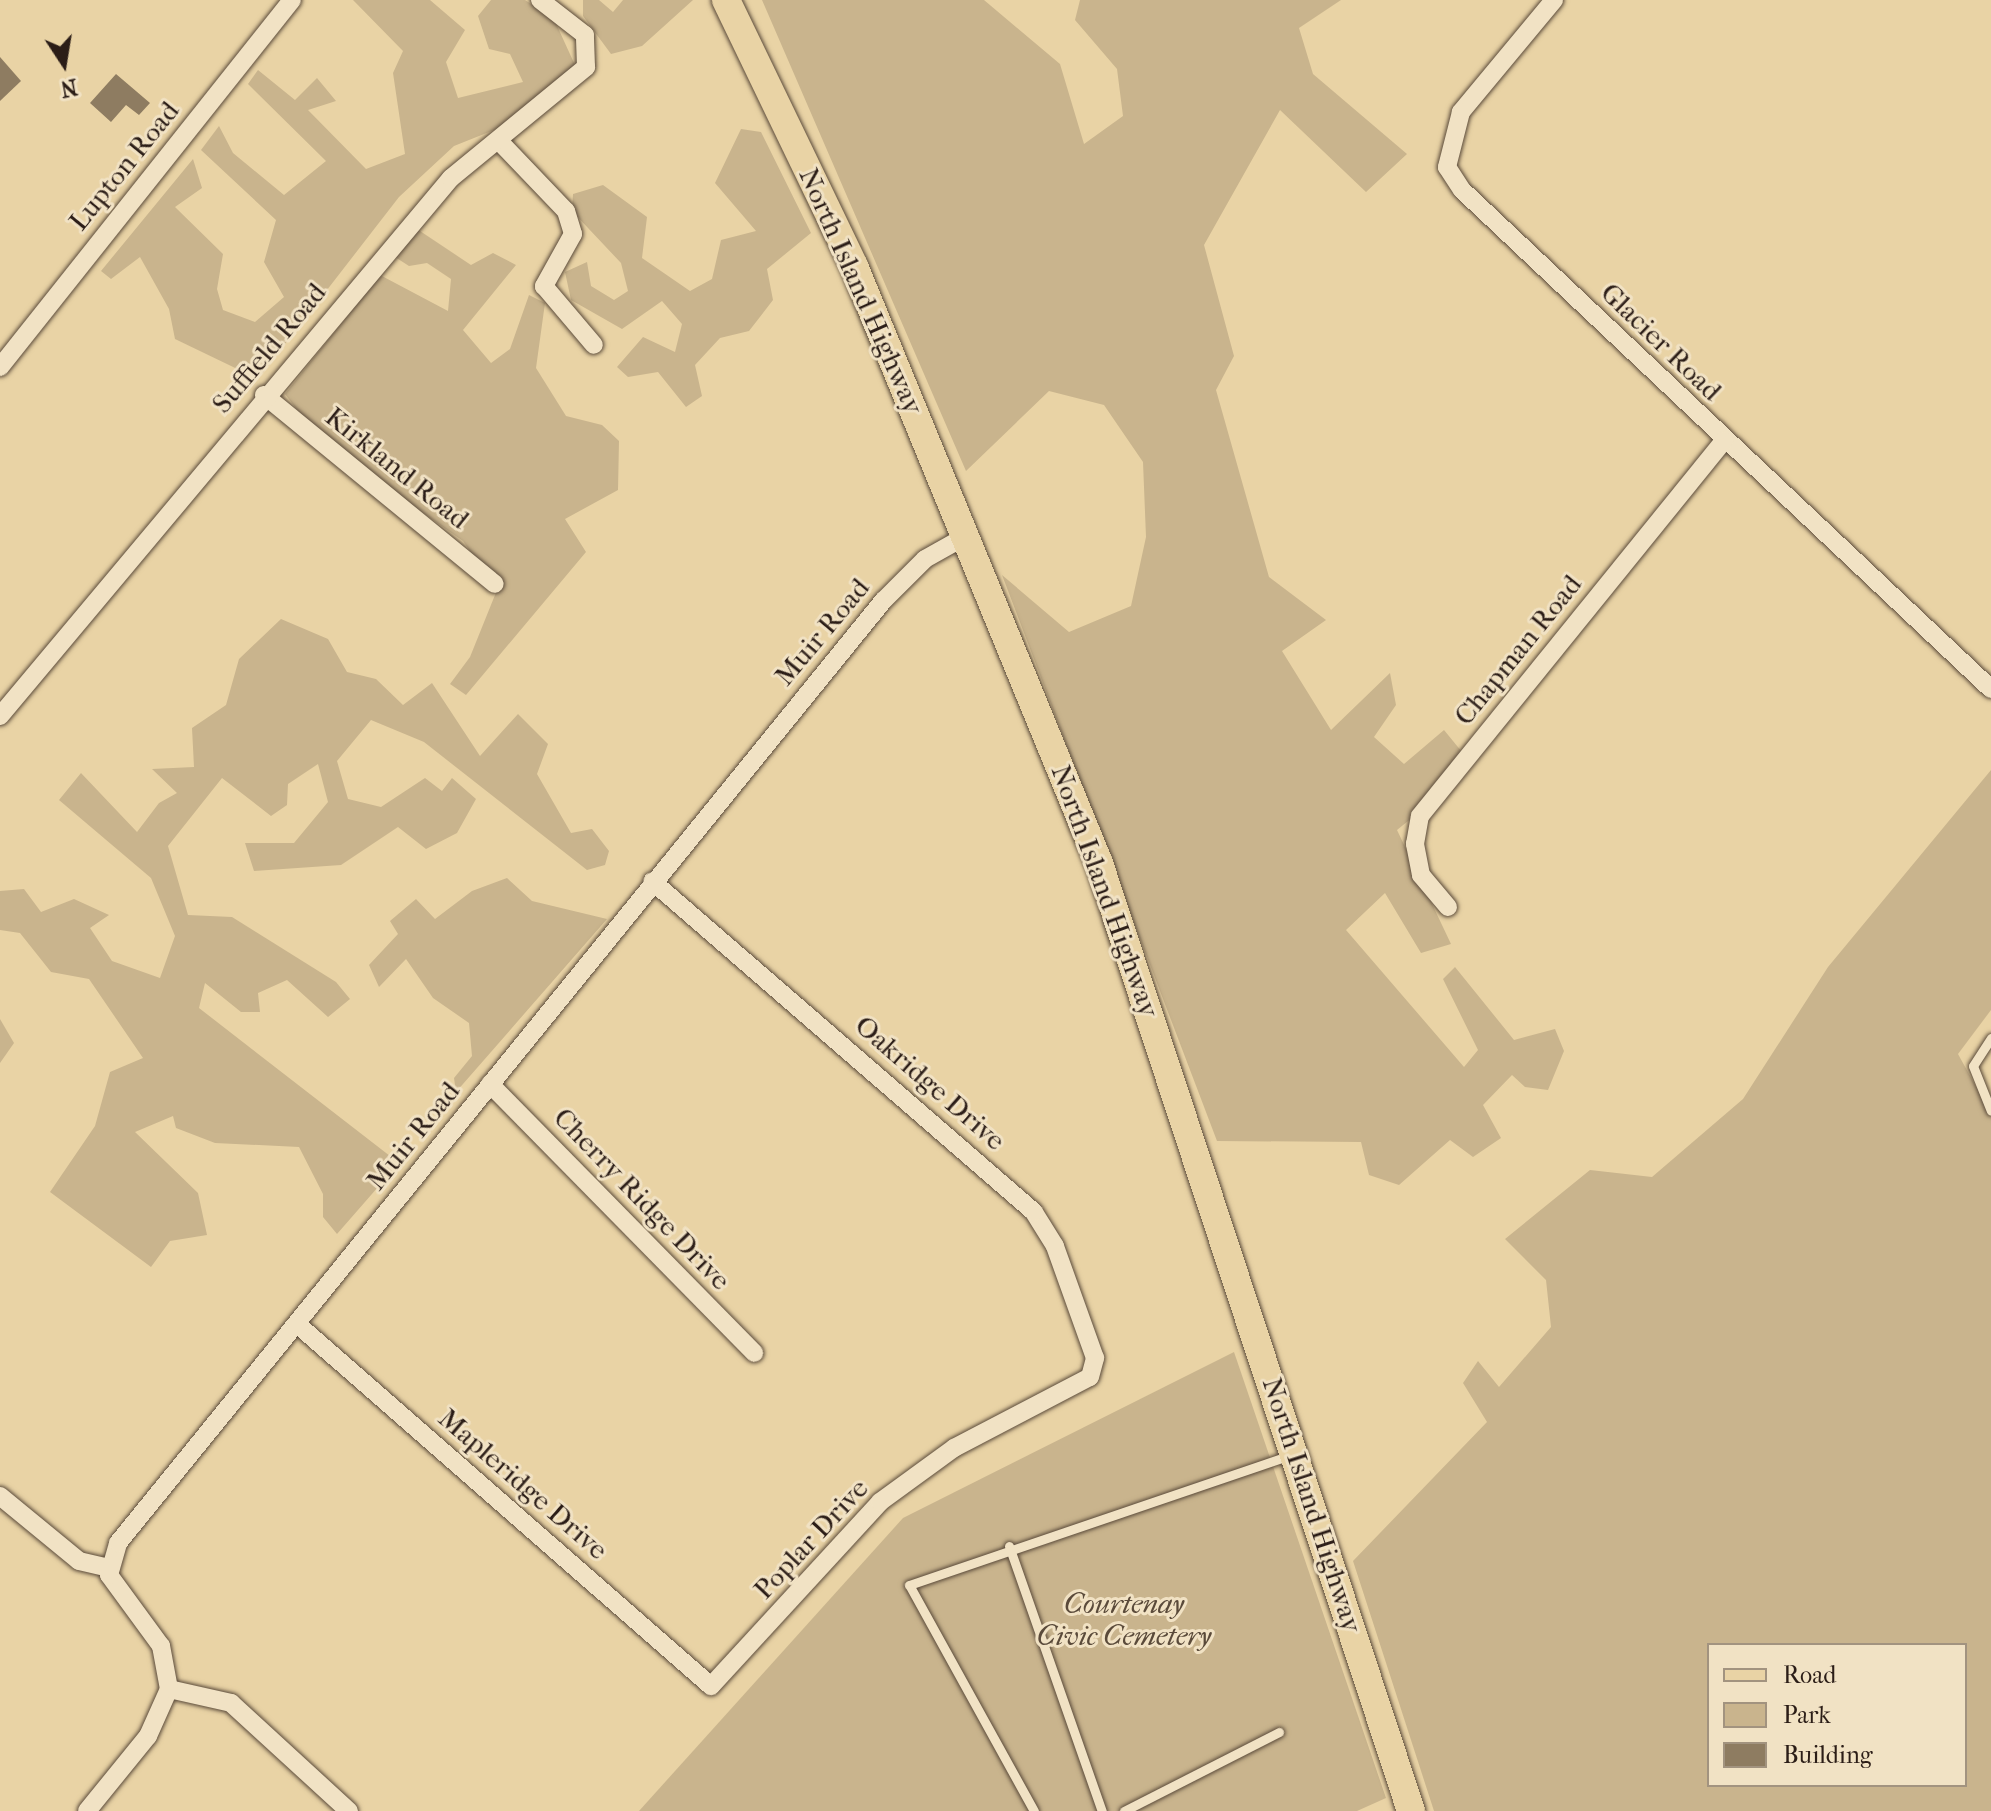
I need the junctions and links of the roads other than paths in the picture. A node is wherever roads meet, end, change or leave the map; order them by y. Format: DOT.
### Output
graph roads {
  1 [pos="292,0"];
  2 [pos="540,0"];
  3 [pos="726,0"];
  4 [pos="1554,0"];
  5 [pos="499,141"];
  6 [pos="594,345"];
  7 [pos="0,367"];
  8 [pos="264,395"];
  9 [pos="1724,441"];
  10 [pos="966,536"];
  11 [pos="495,584"];
  12 [pos="1991,689"];
  13 [pos="0,716"];
  14 [pos="652,881"];
  15 [pos="1448,907"];
  16 [pos="1991,1038"];
  17 [pos="490,1084"];
  18 [pos="1991,1111"];
  19 [pos="297,1324"];
  20 [pos="754,1353"];
  21 [pos="1090,1377"];
  22 [pos="1296,1454"];
  23 [pos="0,1496"];
  24 [pos="1009,1546"];
  25 [pos="109,1568"];
  26 [pos="711,1686"];
  27 [pos="169,1689"];
  28 [pos="1279,1732"];
  29 [pos="87,1811"];
  30 [pos="349,1811"];
  31 [pos="1034,1811"];
  32 [pos="1102,1811"];
  33 [pos="1124,1811"];
  34 [pos="1411,1811"];
  1 -- 7 [label="street, Lupton Road"];
  2 -- 5 [label="street, Suffield Road"];
  3 -- 10 [label="main road, North Island Highway"];
  4 -- 9 [label="street, Glacier Road"];
  5 -- 6 [label="street"];
  5 -- 8 [label="street, Suffield Road"];
  8 -- 11 [label="street, Kirkland Road"];
  8 -- 13 [label="street, Suffield Road"];
  9 -- 12 [label="street, Glacier Road"];
  9 -- 15 [label="street, Chapman Road"];
  10 -- 14 [label="street, Muir Road"];
  10 -- 22 [label="main road, North Island Highway"];
  14 -- 17 [label="street, Muir Road"];
  14 -- 21 [label="street, Oakridge Drive"];
  16 -- 18 [label="lane"];
  17 -- 19 [label="street, Muir Road"];
  17 -- 20 [label="street, Cherry Ridge Drive"];
  19 -- 25 [label="street, Muir Road"];
  19 -- 26 [label="street, Mapleridge Drive"];
  21 -- 26 [label="street, Poplar Drive"];
  22 -- 24 [label="lane"];
  22 -- 34 [label="main road, North Island Highway"];
  23 -- 25 [label="street"];
  24 -- 31 [label="lane"];
  24 -- 32 [label="lane"];
  25 -- 27 [label="street"];
  27 -- 29 [label="street"];
  27 -- 30 [label="street"];
  28 -- 33 [label="lane"];
}
